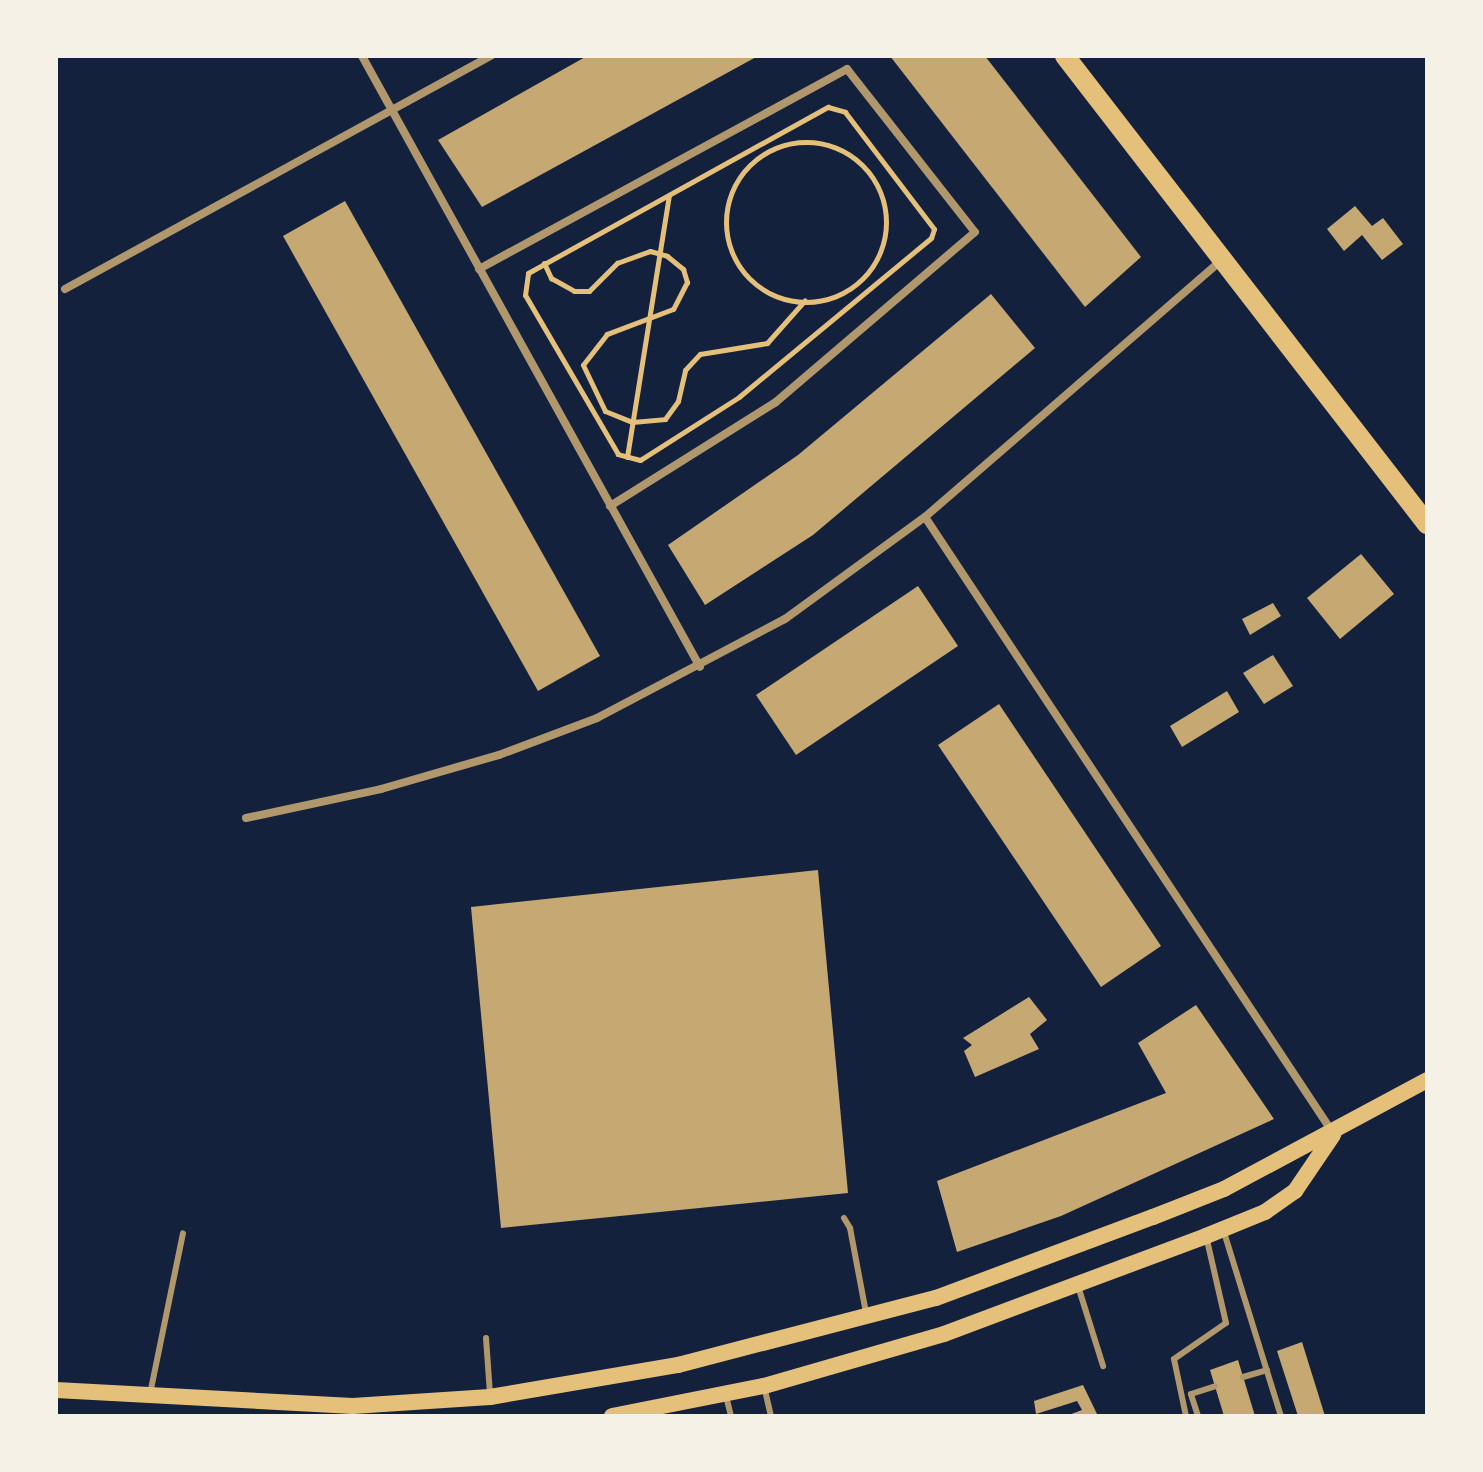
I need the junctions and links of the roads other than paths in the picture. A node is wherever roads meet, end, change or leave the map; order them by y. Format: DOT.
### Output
graph roads {
  1 [pos="362,56"];
  2 [pos="491,56"];
  3 [pos="1065,56"];
  4 [pos="393,110"];
  5 [pos="1221,260"];
  6 [pos="479,269"];
  7 [pos="65,289"];
  8 [pos="610,506"];
  9 [pos="925,517"];
  10 [pos="1427,524"];
  11 [pos="700,667"];
  12 [pos="246,818"];
  13 [pos="1427,1080"];
  14 [pos="1334,1133"];
  15 [pos="844,1218"];
  16 [pos="1223,1229"];
  17 [pos="183,1233"];
  18 [pos="1206,1236"];
  19 [pos="1077,1285"];
  20 [pos="867,1317"];
  21 [pos="486,1338"];
  22 [pos="1103,1366"];
  23 [pos="1267,1370"];
  24 [pos="1243,1377"];
  25 [pos="764,1386"];
  26 [pos="1215,1386"];
  27 [pos="56,1390"];
  28 [pos="726,1394"];
  29 [pos="490,1397"];
  30 [pos="149,1398"];
  31 [pos="612,1416"];
  32 [pos="731,1416"];
  33 [pos="771,1416"];
  34 [pos="1186,1416"];
  35 [pos="1198,1416"];
  36 [pos="1281,1416"];
  1 -- 4 [label="street"];
  2 -- 4 [label="street"];
  3 -- 5 [label="main road"];
  4 -- 6 [label="street"];
  4 -- 7 [label="street"];
  5 -- 9 [label="street"];
  5 -- 10 [label="main road"];
  6 -- 8 [label="street"];
  6 -- 8 [label="street"];
  8 -- 11 [label="street"];
  9 -- 11 [label="street"];
  9 -- 14 [label="street"];
  11 -- 12 [label="street"];
  13 -- 14 [label="main road"];
  14 -- 16 [label="main road"];
  14 -- 20 [label="main road"];
  15 -- 20 [label="lane"];
  16 -- 18 [label="main road"];
  16 -- 23 [label="lane"];
  17 -- 30 [label="lane"];
  18 -- 19 [label="main road"];
  18 -- 34 [label="lane"];
  19 -- 22 [label="lane"];
  19 -- 25 [label="main road"];
  20 -- 29 [label="main road"];
  21 -- 29 [label="lane"];
  23 -- 24 [label="lane"];
  23 -- 36 [label="lane"];
  25 -- 28 [label="main road"];
  25 -- 33 [label="lane"];
  26 -- 35 [label="lane"];
  27 -- 30 [label="main road"];
  28 -- 31 [label="main road"];
  28 -- 32 [label="lane"];
  29 -- 30 [label="main road"];
}
